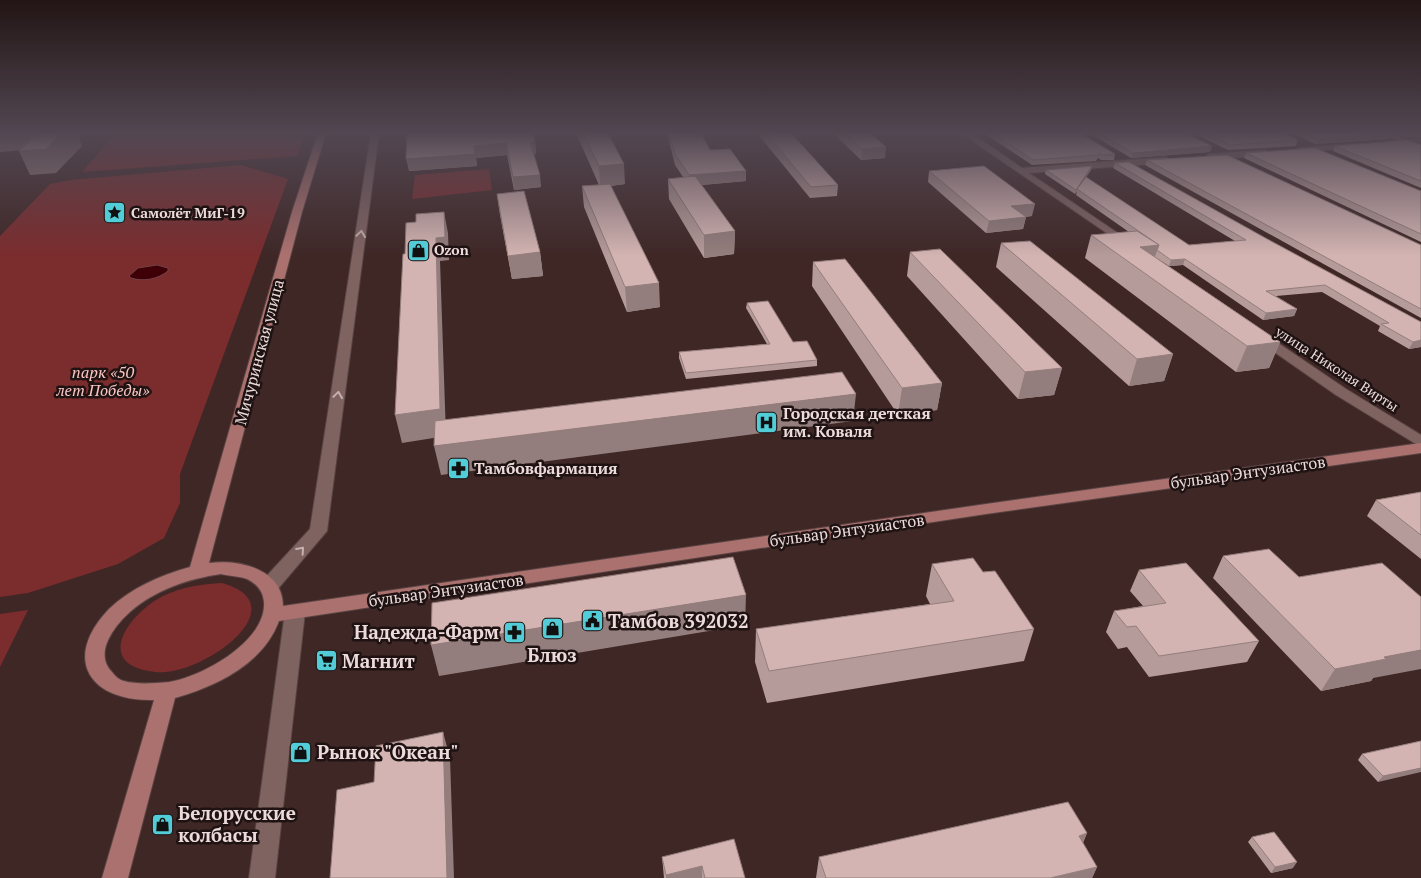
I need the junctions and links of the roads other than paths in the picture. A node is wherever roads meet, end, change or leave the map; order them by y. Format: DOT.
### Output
graph roads {
  1 [pos="309,174"];
  2 [pos="369,174"];
  3 [pos="1024,174"];
  4 [pos="1136,250"];
  5 [pos="1251,330"];
  6 [pos="1421,441"];
  7 [pos="1421,448"];
  8 [pos="198,571"];
  9 [pos="269,586"];
  10 [pos="295,612"];
  11 [pos="273,615"];
  12 [pos="167,690"];
  13 [pos="115,878"];
  14 [pos="262,878"];
  1 -- 8 [label="main road, Мичуринская улица"];
  9 -- 2 [label="street, one-way"];
  3 -- 4 [label="street"];
  5 -- 6 [label="street, улица Николая Вирты"];
  7 -- 10 [label="main road, бульвар Энтузиастов"];
  8 -- 9 [label="main road"];
  8 -- 12 [label="main road"];
  9 -- 11 [label="main road"];
  10 -- 11 [label="main road, бульвар Энтузиастов"];
  10 -- 14 [label="street"];
  11 -- 12 [label="main road"];
  12 -- 13 [label="main road"];
}
